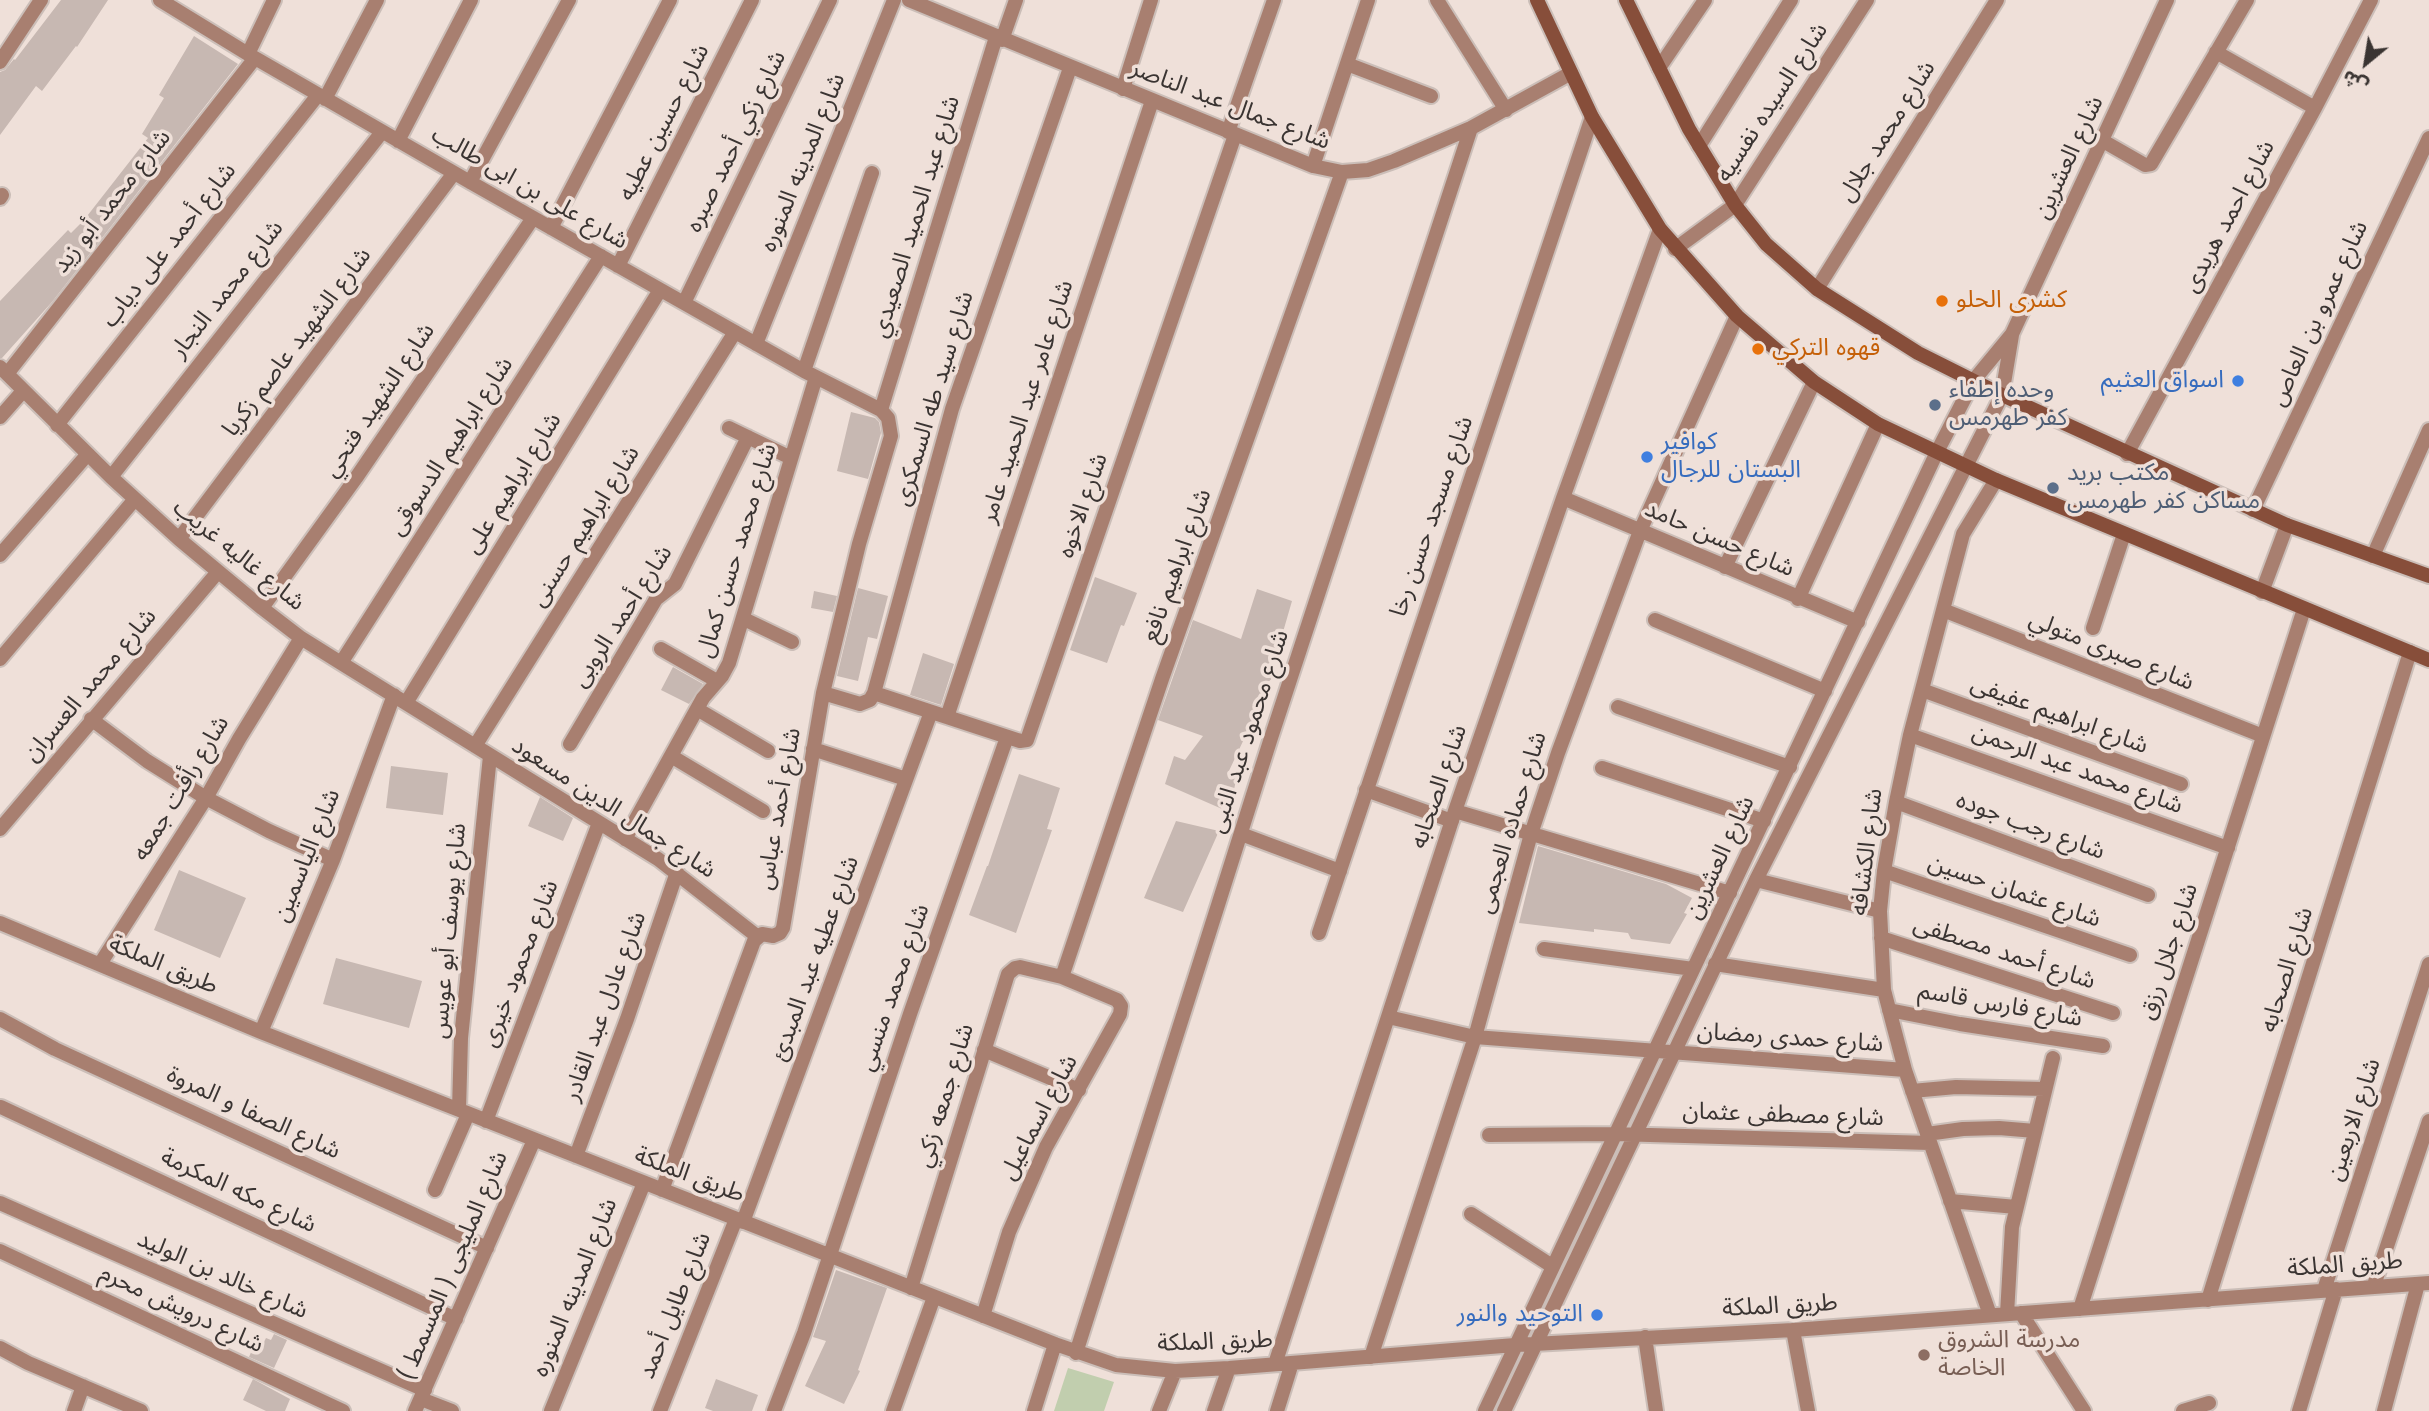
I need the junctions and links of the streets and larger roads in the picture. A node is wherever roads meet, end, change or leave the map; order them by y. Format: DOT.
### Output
graph roads {
  1 [pos="41,0"];
  2 [pos="160,0"];
  3 [pos="274,0"];
  4 [pos="377,0"];
  5 [pos="471,0"];
  6 [pos="569,0"];
  7 [pos="670,0"];
  8 [pos="752,0"];
  9 [pos="830,0"];
  10 [pos="894,0"];
  11 [pos="909,0"];
  12 [pos="1017,0"];
  13 [pos="1151,0"];
  14 [pos="1274,0"];
  15 [pos="1368,0"];
  16 [pos="1437,0"];
  17 [pos="1537,0"];
  18 [pos="1626,0"];
  19 [pos="1704,0"];
  20 [pos="1791,0"];
  21 [pos="1867,0"];
  22 [pos="1997,0"];
  23 [pos="2167,0"];
  24 [pos="2247,0"];
  25 [pos="2371,0"];
  26 [pos="999,39"];
  27 [pos="2216,52"];
  28 [pos="251,56"];
  29 [pos="0,62"];
  30 [pos="1347,64"];
  31 [pos="1070,68"];
  32 [pos="1659,68"];
  33 [pos="1571,73"];
  34 [pos="1123,89"];
  35 [pos="1431,96"];
  36 [pos="322,97"];
  37 [pos="1152,101"];
  38 [pos="2315,108"];
  39 [pos="1506,110"];
  40 [pos="1592,117"];
  41 [pos="1471,128"];
  42 [pos="382,132"];
  43 [pos="1232,133"];
  44 [pos="2429,138"];
  45 [pos="398,141"];
  46 [pos="2104,141"];
  47 [pos="1699,146"];
  48 [pos="1313,166"];
  49 [pos="1342,172"];
  50 [pos="454,173"];
  51 [pos="872,173"];
  52 [pos="470,183"];
  53 [pos="1735,205"];
  54 [pos="533,218"];
  55 [pos="551,228"];
  56 [pos="1660,229"];
  57 [pos="1675,249"];
  58 [pos="601,256"];
  59 [pos="618,266"];
  60 [pos="1817,289"];
  61 [pos="660,290"];
  62 [pos="684,303"];
  63 [pos="1737,316"];
  64 [pos="735,332"];
  65 [pos="2012,334"];
  66 [pos="756,344"];
  67 [pos="3,370"];
  68 [pos="810,374"];
  69 [pos="1974,380"];
  70 [pos="1814,382"];
  71 [pos="23,391"];
  72 [pos="2002,396"];
  73 [pos="881,410"];
  74 [pos="0,418"];
  75 [pos="1878,424"];
  76 [pos="57,425"];
  77 [pos="729,428"];
  78 [pos="2429,430"];
  79 [pos="748,438"];
  80 [pos="1937,452"];
  81 [pos="2127,454"];
  82 [pos="87,455"];
  83 [pos="791,458"];
  84 [pos="1966,466"];
  85 [pos="111,477"];
  86 [pos="1996,480"];
  87 [pos="1563,498"];
  88 [pos="135,499"];
  89 [pos="2253,510"];
  90 [pos="2287,525"];
  91 [pos="1640,531"];
  92 [pos="2124,534"];
  93 [pos="178,540"];
  94 [pos="0,555"];
  95 [pos="2372,556"];
  96 [pos="1725,567"];
  97 [pos="217,573"];
  98 [pos="2429,576"];
  99 [pos="2262,592"];
  100 [pos="1798,598"];
  101 [pos="262,608"];
  102 [pos="2304,609"];
  103 [pos="1943,610"];
  104 [pos="744,619"];
  105 [pos="1655,620"];
  106 [pos="1858,622"];
  107 [pos="2093,628"];
  108 [pos="301,638"];
  109 [pos="792,642"];
  110 [pos="662,649"];
  111 [pos="2410,652"];
  112 [pos="0,659"];
  113 [pos="2429,660"];
  114 [pos="341,663"];
  115 [pos="717,681"];
  116 [pos="1922,690"];
  117 [pos="1825,691"];
  118 [pos="823,693"];
  119 [pos="874,693"];
  120 [pos="400,699"];
  121 [pos="1618,707"];
  122 [pos="697,709"];
  123 [pos="931,712"];
  124 [pos="947,717"];
  125 [pos="91,719"];
  126 [pos="1910,734"];
  127 [pos="2263,736"];
  128 [pos="1007,737"];
  129 [pos="570,744"];
  130 [pos="475,746"];
  131 [pos="813,749"];
  132 [pos="768,751"];
  133 [pos="490,756"];
  134 [pos="671,756"];
  135 [pos="1790,766"];
  136 [pos="1602,768"];
  137 [pos="906,779"];
  138 [pos="2181,784"];
  139 [pos="1366,790"];
  140 [pos="206,798"];
  141 [pos="1896,802"];
  142 [pos="763,811"];
  143 [pos="1454,816"];
  144 [pos="1764,821"];
  145 [pos="599,823"];
  146 [pos="0,829"];
  147 [pos="1241,834"];
  148 [pos="1531,834"];
  149 [pos="625,839"];
  150 [pos="2228,848"];
  151 [pos="333,860"];
  152 [pos="1340,871"];
  153 [pos="677,872"];
  154 [pos="1884,872"];
  155 [pos="1756,880"];
  156 [pos="1730,893"];
  157 [pos="2148,895"];
  158 [pos="1880,911"];
  159 [pos="0,923"];
  160 [pos="1319,933"];
  161 [pos="758,937"];
  162 [pos="1881,938"];
  163 [pos="1544,949"];
  164 [pos="2130,955"];
  165 [pos="100,964"];
  166 [pos="1715,964"];
  167 [pos="2429,964"];
  168 [pos="1693,969"];
  169 [pos="1062,977"];
  170 [pos="1884,990"];
  171 [pos="1889,1010"];
  172 [pos="2113,1013"];
  173 [pos="1388,1017"];
  174 [pos="0,1019"];
  175 [pos="261,1032"];
  176 [pos="1475,1037"];
  177 [pos="2103,1046"];
  178 [pos="984,1051"];
  179 [pos="1654,1051"];
  180 [pos="1673,1053"];
  181 [pos="2053,1058"];
  182 [pos="1905,1070"];
  183 [pos="2045,1089"];
  184 [pos="1079,1090"];
  185 [pos="1912,1091"];
  186 [pos="1,1107"];
  187 [pos="464,1112"];
  188 [pos="486,1121"];
  189 [pos="2429,1121"];
  190 [pos="2035,1130"];
  191 [pos="1615,1134"];
  192 [pos="1634,1134"];
  193 [pos="1489,1135"];
  194 [pos="1928,1138"];
  195 [pos="534,1140"];
  196 [pos="576,1156"];
  197 [pos="644,1183"];
  198 [pos="435,1190"];
  199 [pos="662,1190"];
  200 [pos="1950,1202"];
  201 [pos="0,1203"];
  202 [pos="2016,1207"];
  203 [pos="1471,1214"];
  204 [pos="739,1220"];
  205 [pos="487,1248"];
  206 [pos="0,1251"];
  207 [pos="829,1255"];
  208 [pos="1552,1266"];
  209 [pos="2423,1283"];
  210 [pos="2374,1285"];
  211 [pos="911,1288"];
  212 [pos="2330,1290"];
  213 [pos="934,1297"];
  214 [pos="2208,1300"];
  215 [pos="2080,1309"];
  216 [pos="2014,1313"];
  217 [pos="1990,1315"];
  218 [pos="983,1316"];
  219 [pos="456,1319"];
  220 [pos="1793,1330"];
  221 [pos="1645,1337"];
  222 [pos="1535,1343"];
  223 [pos="1055,1345"];
  224 [pos="1515,1345"];
  225 [pos="1,1351"];
  226 [pos="1076,1353"];
  227 [pos="1371,1357"];
  228 [pos="1292,1363"];
  229 [pos="1275,1364"];
  230 [pos="1229,1368"];
  231 [pos="1175,1371"];
  232 [pos="83,1386"];
  233 [pos="421,1400"];
  234 [pos="2208,1403"];
  235 [pos="74,1411"];
  236 [pos="141,1411"];
  237 [pos="342,1411"];
  238 [pos="452,1411"];
  239 [pos="551,1411"];
  240 [pos="660,1411"];
  241 [pos="774,1411"];
  242 [pos="893,1411"];
  243 [pos="1034,1411"];
  244 [pos="1159,1411"];
  245 [pos="1214,1411"];
  246 [pos="1277,1411"];
  247 [pos="1485,1411"];
  248 [pos="1504,1411"];
  249 [pos="1656,1411"];
  250 [pos="1808,1411"];
  251 [pos="2084,1411"];
  252 [pos="2183,1411"];
  253 [pos="2299,1411"];
  254 [pos="2384,1411"];
  1 -- 29 [label="street"];
  2 -- 28 [label="street, شارع على بن ابى طالب"];
  3 -- 28 [label="street, شارع محمد أبو زيد"];
  4 -- 36 [label="street, شارع أحمد على دياب"];
  5 -- 45 [label="street"];
  6 -- 52 [label="street"];
  7 -- 55 [label="street"];
  8 -- 59 [label="street, شارع حسين عطيه"];
  9 -- 62 [label="street, شارع زكي أحمد صبره"];
  10 -- 66 [label="street, شارع المدينه المنوره"];
  11 -- 26 [label="street, شارع جمال عبد الناصر"];
  12 -- 26 [label="street, شارع عبد الحميد الصعيدي"];
  13 -- 34 [label="street"];
  14 -- 43 [label="street"];
  15 -- 30 [label="street"];
  16 -- 39 [label="street"];
  17 -- 33 [label="street"];
  18 -- 32 [label="street"];
  19 -- 32 [label="street"];
  20 -- 47 [label="street"];
  21 -- 53 [label="street, شارع السيده نفسيه"];
  22 -- 60 [label="street, شارع محمد جلال"];
  23 -- 46 [label="street, شارع العشرين"];
  24 -- 27 [label="street"];
  25 -- 38 [label="street, شارع احمد هريدى"];
  26 -- 31 [label="street, شارع جمال عبد الناصر"];
  26 -- 73 [label="street, شارع عبد الحميد الصعيدي"];
  27 -- 38 [label="street"];
  27 -- 46 [label="street"];
  28 -- 36 [label="street, شارع على بن ابى طالب"];
  28 -- 67 [label="street, شارع محمد أبو زيد"];
  30 -- 35 [label="street"];
  30 -- 48 [label="street"];
  31 -- 34 [label="street, شارع جمال عبد الناصر"];
  31 -- 119 [label="street, شارع سيد طه السمكرى"];
  32 -- 47 [label="street"];
  33 -- 39 [label="street, شارع جمال عبد الناصر"];
  33 -- 40 [label="street"];
  34 -- 37 [label="street, شارع جمال عبد الناصر"];
  36 -- 42 [label="street, شارع على بن ابى طالب"];
  36 -- 76 [label="street, شارع أحمد على دياب"];
  37 -- 43 [label="street, شارع جمال عبد الناصر"];
  37 -- 124 [label="street, شارع عامر عبد الحميد عامر"];
  38 -- 81 [label="street, شارع احمد هريدى"];
  39 -- 41 [label="street, شارع جمال عبد الناصر"];
  40 -- 56 [label="street"];
  40 -- 139 [label="street, شارع مسجد حسن رخا"];
  41 -- 49 [label="street, شارع جمال عبد الناصر"];
  41 -- 147 [label="street, شارع محمود عبد النبى"];
  42 -- 45 [label="street, شارع على بن ابى طالب"];
  42 -- 85 [label="street, شارع محمد النجار"];
  43 -- 48 [label="street, شارع جمال عبد الناصر"];
  43 -- 128 [label="street, شارع الاخوه"];
  44 -- 89 [label="street, شارع عمرو بن العاص"];
  45 -- 50 [label="street, شارع على بن ابى طالب"];
  46 -- 65 [label="street, شارع العشرين"];
  47 -- 53 [label="street"];
  48 -- 49 [label="street, شارع جمال عبد الناصر"];
  49 -- 169 [label="street, شارع ابراهيم نافع"];
  50 -- 52 [label="street, شارع على بن ابى طالب"];
  50 -- 93 [label="street, شارع الشهيد عاصم زكريا"];
  51 -- 68 [label="street, شارع محمد حسن كمال"];
  52 -- 54 [label="street, شارع على بن ابى طالب"];
  53 -- 57 [label="street, شارع السيده نفسيه"];
  53 -- 60 [label="street"];
  54 -- 55 [label="street, شارع على بن ابى طالب"];
  54 -- 101 [label="street, شارع الشهيد فتحي"];
  55 -- 58 [label="street, شارع على بن ابى طالب"];
  56 -- 57 [label="street"];
  56 -- 87 [label="street, شارع الصحابه"];
  57 -- 63 [label="street"];
  58 -- 59 [label="street, شارع على بن ابى طالب"];
  58 -- 114 [label="street, شارع ابراهيم الدسوقى"];
  59 -- 61 [label="street, شارع على بن ابى طالب"];
  60 -- 69 [label="street"];
  61 -- 62 [label="street, شارع على بن ابى طالب"];
  61 -- 120 [label="street, شارع ابراهيم على"];
  62 -- 64 [label="street, شارع على بن ابى طالب"];
  63 -- 70 [label="street"];
  63 -- 91 [label="street, شارع حماده العجمى"];
  64 -- 66 [label="street, شارع على بن ابى طالب"];
  64 -- 130 [label="street, شارع ابراهيم حسنى"];
  65 -- 69 [label="street, شارع العشرين"];
  65 -- 72 [label="street, شارع العشرين"];
  66 -- 68 [label="street, شارع على بن ابى طالب"];
  67 -- 71 [label="street, شارع غاليه غريب"];
  68 -- 73 [label="street, شارع على بن ابى طالب"];
  68 -- 83 [label="street, شارع محمد حسن كمال"];
  69 -- 72 [label="street"];
  69 -- 80 [label="street, شارع العشرين"];
  70 -- 75 [label="street"];
  70 -- 96 [label="street"];
  71 -- 74 [label="street"];
  71 -- 76 [label="street, شارع غاليه غريب"];
  72 -- 81 [label="street"];
  72 -- 84 [label="street, شارع العشرين"];
  73 -- 118 [label="street, شارع أحمد عباس"];
  75 -- 80 [label="street"];
  75 -- 100 [label="street"];
  76 -- 82 [label="street, شارع غاليه غريب"];
  77 -- 79 [label="street"];
  78 -- 95 [label="street"];
  79 -- 83 [label="street"];
  79 -- 129 [label="street, شارع أحمد الروبى"];
  80 -- 84 [label="street"];
  80 -- 106 [label="street, شارع العشرين"];
  81 -- 89 [label="street"];
  82 -- 85 [label="street, شارع غاليه غريب"];
  82 -- 94 [label="street"];
  83 -- 104 [label="street, شارع محمد حسن كمال"];
  84 -- 86 [label="street"];
  84 -- 155 [label="street, شارع العشرين"];
  85 -- 88 [label="street, شارع غاليه غريب"];
  86 -- 92 [label="street"];
  86 -- 103 [label="street, شارع الكشافه"];
  87 -- 91 [label="street, شارع حسن حامد"];
  87 -- 143 [label="street, شارع الصحابه"];
  88 -- 93 [label="street, شارع غاليه غريب"];
  88 -- 112 [label="street"];
  89 -- 90 [label="street"];
  90 -- 95 [label="street"];
  90 -- 99 [label="street"];
  91 -- 96 [label="street, شارع حسن حامد"];
  91 -- 148 [label="street, شارع حماده العجمى"];
  92 -- 99 [label="street"];
  92 -- 107 [label="street"];
  93 -- 97 [label="street, شارع غاليه غريب"];
  95 -- 98 [label="street"];
  96 -- 100 [label="street, شارع حسن حامد"];
  97 -- 101 [label="street, شارع غاليه غريب"];
  97 -- 125 [label="street, شارع محمد العسران"];
  99 -- 102 [label="street"];
  100 -- 106 [label="street, شارع حسن حامد"];
  101 -- 108 [label="street, شارع غاليه غريب"];
  102 -- 111 [label="street"];
  102 -- 127 [label="street, شارع جلال رزق"];
  103 -- 116 [label="street, شارع الكشافه"];
  103 -- 127 [label="street, شارع صبرى متولي"];
  104 -- 109 [label="street"];
  104 -- 115 [label="street, شارع محمد حسن كمال"];
  105 -- 117 [label="street"];
  106 -- 117 [label="street, شارع العشرين"];
  108 -- 114 [label="street, شارع غاليه غريب"];
  108 -- 140 [label="street, شارع رأفت جمعه"];
  110 -- 115 [label="street"];
  111 -- 113 [label="street"];
  111 -- 214 [label="street, شارع الصحابه"];
  114 -- 120 [label="street, شارع غاليه غريب"];
  115 -- 122 [label="street, شارع محمد حسن كمال"];
  116 -- 126 [label="street, شارع الكشافه"];
  116 -- 138 [label="street, شارع ابراهيم عفيفى"];
  117 -- 135 [label="street, شارع العشرين"];
  118 -- 119 [label="street"];
  118 -- 131 [label="street, شارع أحمد عباس"];
  119 -- 123 [label="street"];
  120 -- 130 [label="street, شارع غاليه غريب"];
  120 -- 151 [label="street, شارع الياسمين"];
  121 -- 135 [label="street"];
  122 -- 132 [label="street"];
  122 -- 134 [label="street, شارع محمد حسن كمال"];
  123 -- 124 [label="street"];
  123 -- 137 [label="street, شارع عطيه عبد المبدئ"];
  124 -- 128 [label="street"];
  125 -- 140 [label="street"];
  125 -- 146 [label="street, شارع محمد العسران"];
  126 -- 141 [label="street, شارع الكشافه"];
  126 -- 150 [label="street, شارع محمد عبد الرحمن"];
  127 -- 150 [label="street, شارع جلال رزق"];
  128 -- 207 [label="street, شارع محمد منسي"];
  130 -- 133 [label="street, شارع جمال الدين مسعود"];
  131 -- 137 [label="street"];
  131 -- 161 [label="street, شارع أحمد عباس"];
  133 -- 145 [label="street, شارع جمال الدين مسعود"];
  133 -- 187 [label="street, شارع يوسف أبو عويس"];
  134 -- 142 [label="street"];
  134 -- 149 [label="street, شارع محمد حسن كمال"];
  135 -- 144 [label="street, شارع العشرين"];
  136 -- 144 [label="street"];
  137 -- 204 [label="street, شارع عطيه عبد المبدئ"];
  139 -- 143 [label="street"];
  139 -- 152 [label="street, شارع مسجد حسن رخا"];
  140 -- 151 [label="street"];
  140 -- 165 [label="street, شارع رأفت جمعه"];
  141 -- 154 [label="street, شارع الكشافه"];
  141 -- 157 [label="street, شارع رجب جوده"];
  143 -- 148 [label="street"];
  143 -- 173 [label="street, شارع الصحابه"];
  144 -- 156 [label="street, شارع العشرين"];
  145 -- 149 [label="street, شارع جمال الدين مسعود"];
  145 -- 188 [label="street, شارع محمود خيرى"];
  147 -- 152 [label="street"];
  147 -- 226 [label="street, شارع محمود عبد النبى"];
  148 -- 156 [label="street"];
  148 -- 176 [label="street, شارع حماده العجمى"];
  149 -- 153 [label="street, شارع جمال الدين مسعود"];
  150 -- 215 [label="street, شارع جلال رزق"];
  151 -- 175 [label="street, شارع الياسمين"];
  152 -- 160 [label="street, شارع مسجد حسن رخا"];
  153 -- 161 [label="street, شارع جمال الدين مسعود"];
  153 -- 196 [label="street, شارع عادل عبد القادر"];
  154 -- 158 [label="street, شارع الكشافه"];
  154 -- 164 [label="street, شارع عثمان حسين"];
  155 -- 158 [label="street"];
  155 -- 166 [label="street, شارع العشرين"];
  156 -- 168 [label="street, شارع العشرين"];
  158 -- 162 [label="street, شارع الكشافه"];
  159 -- 165 [label="street, طريق الملكة"];
  161 -- 199 [label="street"];
  162 -- 170 [label="street, شارع الكشافه"];
  162 -- 172 [label="street, شارع أحمد مصطفى"];
  163 -- 168 [label="street"];
  165 -- 175 [label="street, طريق الملكة"];
  166 -- 170 [label="street"];
  166 -- 180 [label="street, شارع العشرين"];
  167 -- 212 [label="street, شارع الاربعين"];
  168 -- 179 [label="street, شارع العشرين"];
  169 -- 178 [label="street, شارع جمعه زكي"];
  169 -- 184 [label="street, شارع اسماعيل"];
  170 -- 171 [label="street, شارع الكشافه"];
  171 -- 177 [label="street, شارع فارس قاسم"];
  171 -- 182 [label="street, شارع الكشافه"];
  173 -- 176 [label="street, شارع حمدى رمضان"];
  173 -- 229 [label="street, شارع الصحابه"];
  174 -- 205 [label="street, شارع الصفا و المروة"];
  175 -- 187 [label="street, طريق الملكة"];
  176 -- 179 [label="street, شارع حمدى رمضان"];
  176 -- 227 [label="street, شارع حماده العجمى"];
  178 -- 184 [label="street"];
  178 -- 211 [label="street, شارع جمعه زكي"];
  179 -- 180 [label="street, شارع حمدى رمضان"];
  179 -- 191 [label="street, شارع العشرين"];
  180 -- 182 [label="street, شارع حمدى رمضان"];
  180 -- 192 [label="street, شارع العشرين"];
  181 -- 183 [label="street"];
  182 -- 185 [label="street, شارع الكشافه"];
  183 -- 185 [label="street"];
  183 -- 190 [label="street"];
  184 -- 218 [label="street, شارع اسماعيل"];
  185 -- 194 [label="street, شارع الكشافه"];
  186 -- 219 [label="street, شارع مكه المكرمة"];
  187 -- 188 [label="street, طريق الملكة"];
  187 -- 198 [label="street"];
  188 -- 195 [label="street, طريق الملكة"];
  189 -- 210 [label="street"];
  190 -- 194 [label="street, شارع مصطفى عثمان"];
  190 -- 202 [label="street"];
  191 -- 192 [label="street, شارع مصطفى عثمان"];
  191 -- 193 [label="street, شارع مصطفى عثمان"];
  191 -- 208 [label="street, شارع العشرين"];
  192 -- 194 [label="street, شارع مصطفى عثمان"];
  192 -- 222 [label="street, شارع العشرين"];
  194 -- 200 [label="street, شارع الكشافه"];
  195 -- 196 [label="street, طريق الملكة"];
  195 -- 205 [label="street, شارع المليجى ( المسمط )"];
  196 -- 197 [label="street, طريق الملكة"];
  197 -- 199 [label="street, طريق الملكة"];
  197 -- 239 [label="street, شارع المدينه المنوره"];
  199 -- 204 [label="street, طريق الملكة"];
  200 -- 202 [label="street"];
  200 -- 217 [label="street, شارع الكشافه"];
  201 -- 233 [label="street, شارع خالد بن الوليد"];
  202 -- 216 [label="street"];
  203 -- 208 [label="street"];
  204 -- 207 [label="street, طريق الملكة"];
  204 -- 240 [label="street, شارع طايل أحمد"];
  205 -- 219 [label="street, شارع المليجى ( المسمط )"];
  206 -- 237 [label="street, شارع درويش محرم"];
  207 -- 211 [label="street, طريق الملكة"];
  207 -- 241 [label="street, شارع محمد منسي"];
  208 -- 224 [label="street, شارع العشرين"];
  209 -- 210 [label="street, طريق الملكة"];
  209 -- 254 [label="street"];
  210 -- 212 [label="street, طريق الملكة"];
  211 -- 213 [label="street, طريق الملكة"];
  212 -- 214 [label="street, طريق الملكة"];
  212 -- 253 [label="street, شارع الاربعين"];
  213 -- 218 [label="street, طريق الملكة"];
  213 -- 242 [label="street"];
  214 -- 215 [label="street, طريق الملكة"];
  215 -- 216 [label="street, طريق الملكة"];
  216 -- 217 [label="street, طريق الملكة"];
  216 -- 251 [label="street"];
  217 -- 220 [label="street, طريق الملكة"];
  218 -- 223 [label="street, طريق الملكة"];
  219 -- 233 [label="street, شارع المليجى ( المسمط )"];
  220 -- 221 [label="street, طريق الملكة"];
  220 -- 250 [label="street"];
  221 -- 222 [label="street, طريق الملكة"];
  221 -- 249 [label="street"];
  222 -- 224 [label="street, طريق الملكة"];
  222 -- 248 [label="street, شارع العشرين"];
  223 -- 226 [label="street, طريق الملكة"];
  223 -- 243 [label="street"];
  224 -- 227 [label="street, طريق الملكة"];
  224 -- 247 [label="street, شارع العشرين"];
  225 -- 232 [label="street"];
  226 -- 231 [label="street, طريق الملكة"];
  227 -- 228 [label="street, طريق الملكة"];
  228 -- 229 [label="street, طريق الملكة"];
  228 -- 246 [label="street"];
  229 -- 230 [label="street, طريق الملكة"];
  230 -- 231 [label="street, طريق الملكة"];
  230 -- 245 [label="street"];
  231 -- 244 [label="street"];
  232 -- 235 [label="street"];
  232 -- 236 [label="street"];
  233 -- 238 [label="street, شارع خالد بن الوليد"];
  234 -- 252 [label="street"];
}
